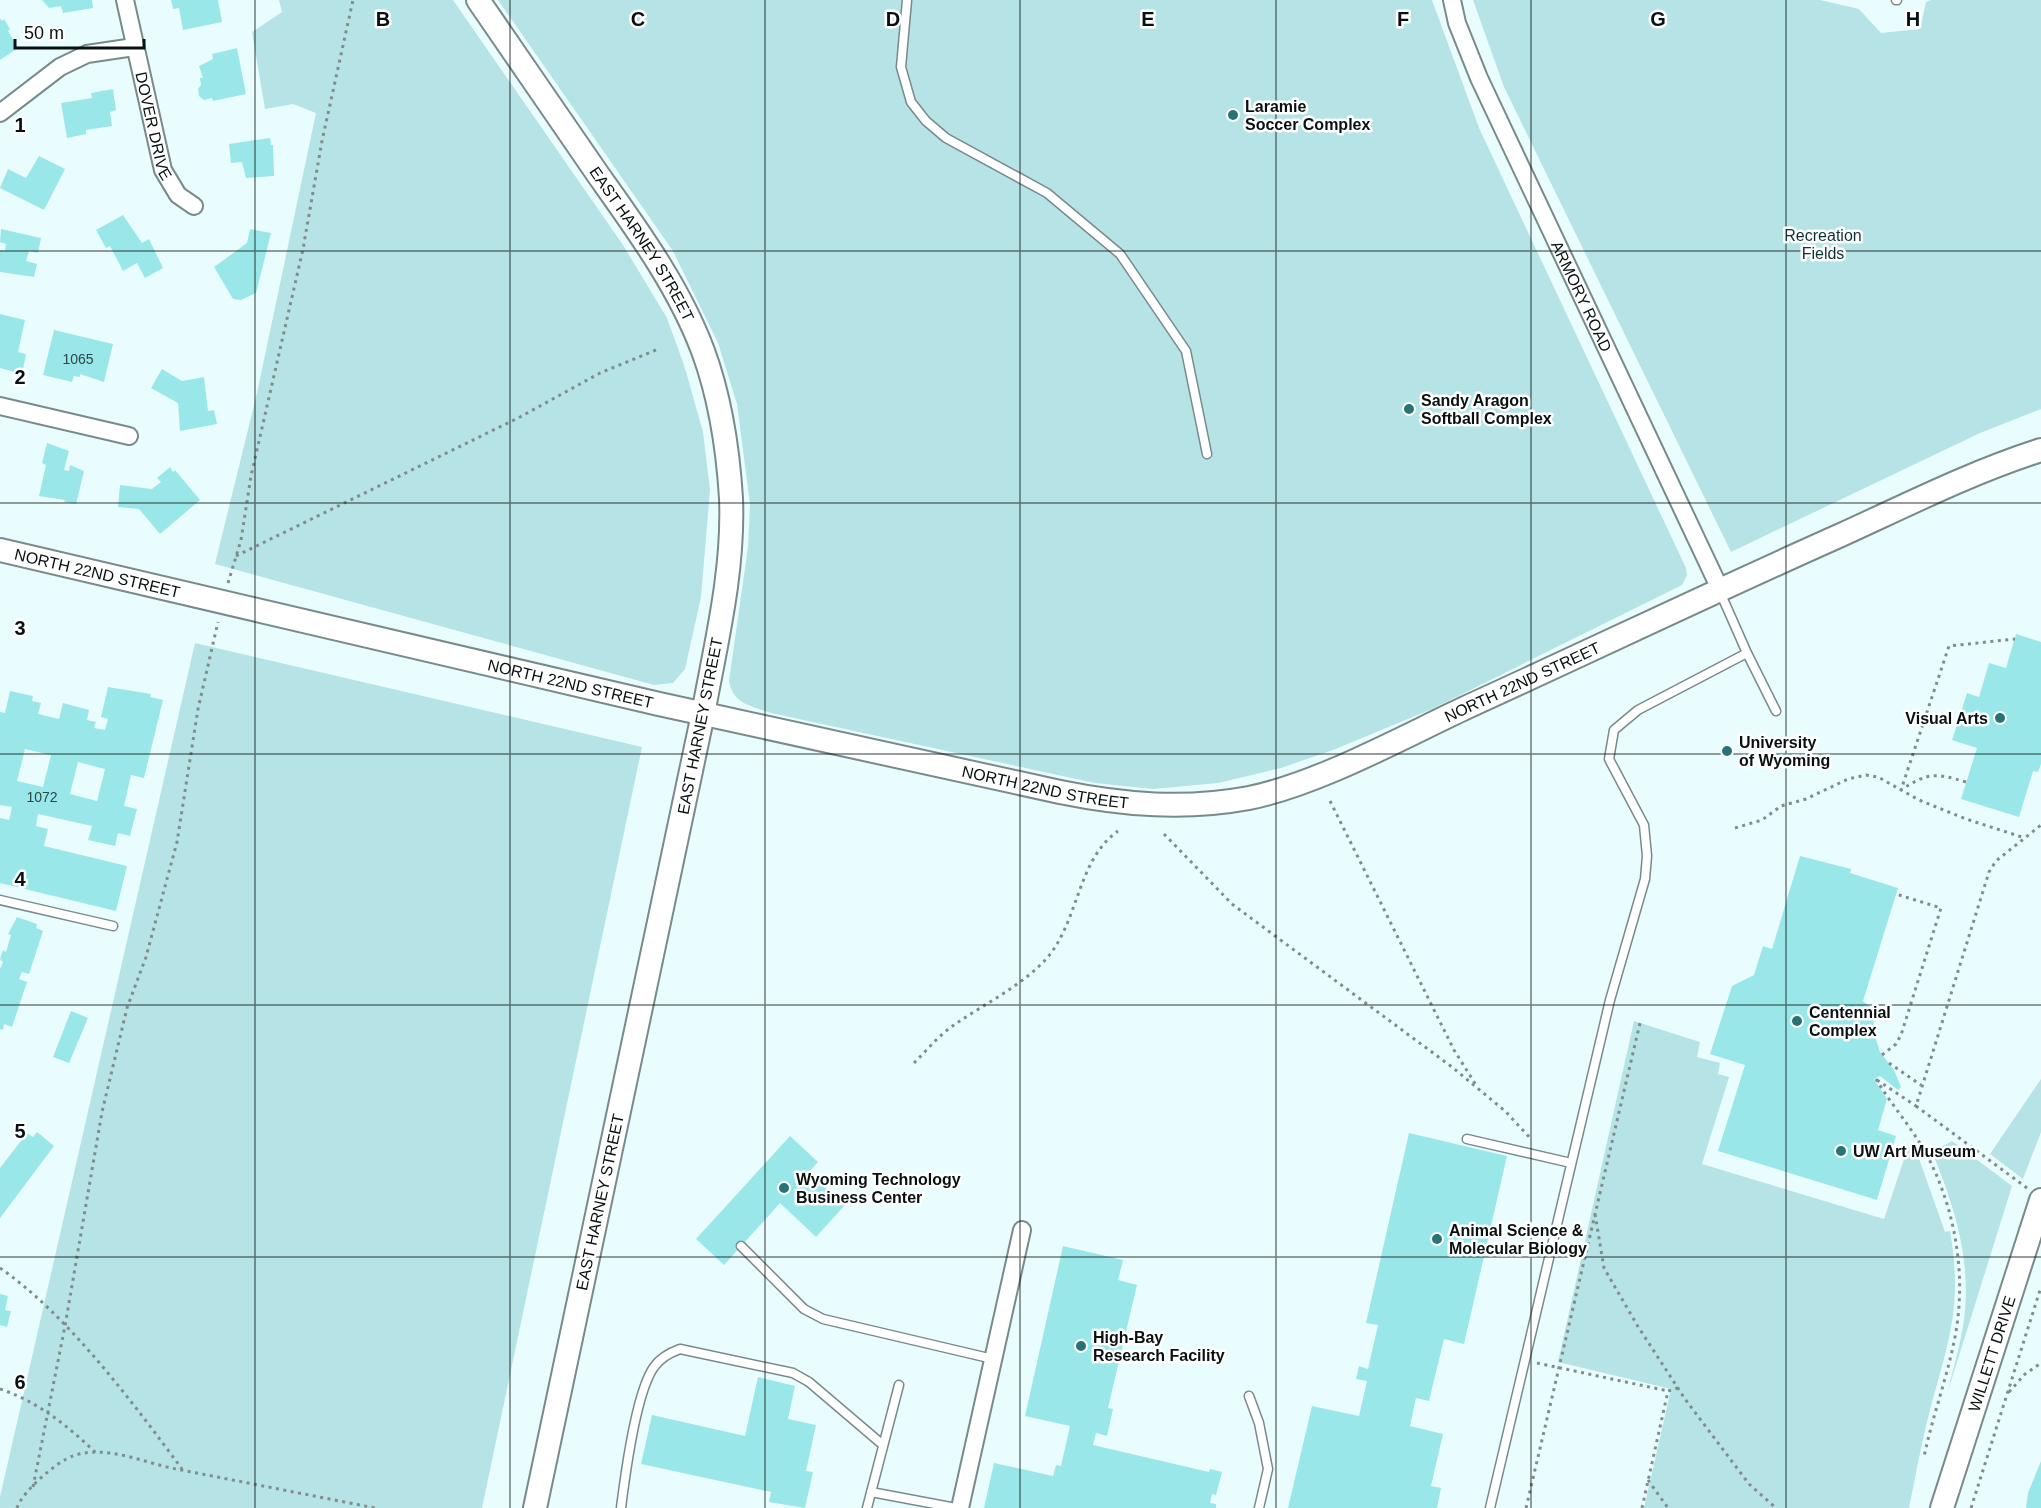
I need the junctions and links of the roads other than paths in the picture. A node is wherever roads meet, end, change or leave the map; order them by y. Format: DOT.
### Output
graph roads {
  1 [pos="125,0"];
  2 [pos="478,0"];
  3 [pos="907,0"];
  4 [pos="1452,0"];
  5 [pos="134,47"];
  6 [pos="0,113"];
  7 [pos="194,206"];
  8 [pos="0,406"];
  9 [pos="129,436"];
  10 [pos="2041,450"];
  11 [pos="1207,454"];
  12 [pos="0,550"];
  13 [pos="1719,589"];
  14 [pos="1747,653"];
  15 [pos="1776,711"];
  16 [pos="703,714"];
  17 [pos="0,900"];
  18 [pos="113,926"];
  19 [pos="1467,1139"];
  20 [pos="1571,1162"];
  21 [pos="2034,1194"];
  22 [pos="1022,1230"];
  23 [pos="741,1246"];
  24 [pos="993,1359"];
  25 [pos="899,1385"];
  26 [pos="1249,1396"];
  27 [pos="883,1445"];
  28 [pos="871,1492"];
  29 [pos="624,1507"];
  30 [pos="535,1508"];
  31 [pos="867,1508"];
  32 [pos="958,1508"];
  33 [pos="1260,1508"];
  34 [pos="1490,1508"];
  35 [pos="1942,1508"];
  1 -- 5 [label="street, DOVER DRIVE"];
  2 -- 16 [label="street, EAST HARNEY STREET"];
  3 -- 11 [label="lane"];
  4 -- 13 [label="street, ARMORY ROAD"];
  5 -- 6 [label="street"];
  5 -- 7 [label="street, DOVER DRIVE"];
  8 -- 9 [label="street"];
  10 -- 13 [label="street, NORTH 22ND STREET"];
  12 -- 16 [label="street, NORTH 22ND STREET"];
  13 -- 14 [label="lane"];
  13 -- 16 [label="street, NORTH 22ND STREET"];
  14 -- 15 [label="lane"];
  14 -- 20 [label="lane"];
  16 -- 30 [label="street, EAST HARNEY STREET"];
  17 -- 18 [label="lane"];
  19 -- 20 [label="lane"];
  20 -- 34 [label="lane"];
  21 -- 35 [label="street, WILLETT DRIVE"];
  22 -- 24 [label="street"];
  23 -- 24 [label="lane"];
  24 -- 32 [label="street"];
  25 -- 27 [label="lane"];
  26 -- 33 [label="lane"];
  27 -- 28 [label="lane"];
  27 -- 29 [label="lane"];
  28 -- 31 [label="lane"];
  28 -- 32 [label="lane"];
}
